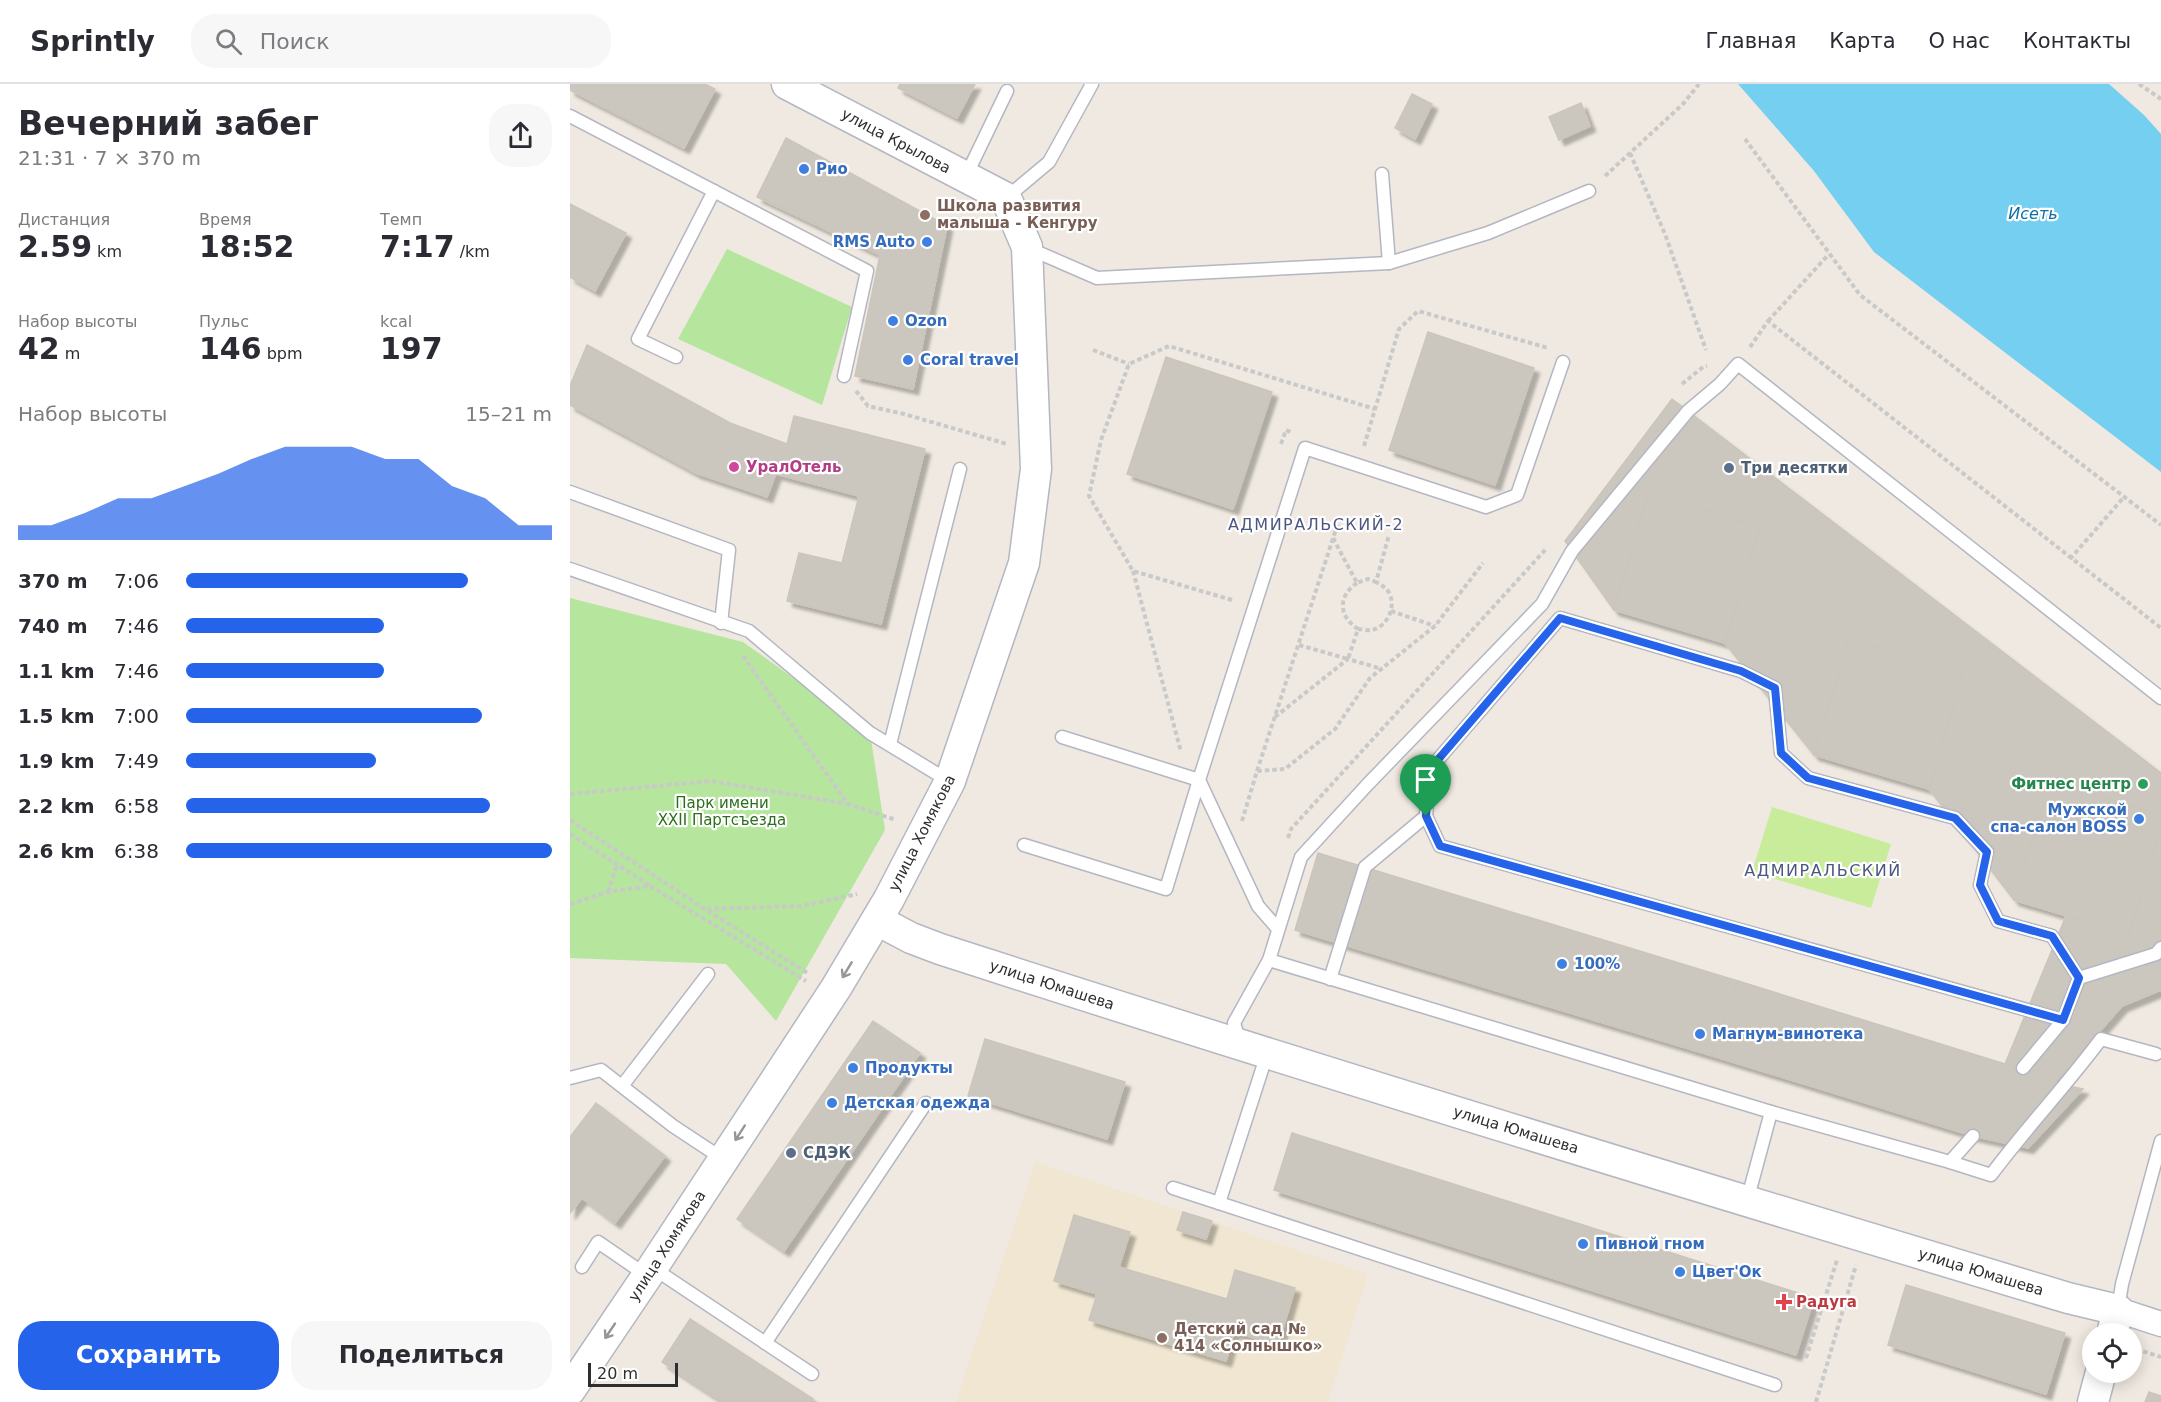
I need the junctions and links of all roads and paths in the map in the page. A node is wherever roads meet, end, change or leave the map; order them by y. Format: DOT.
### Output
graph roads {
  1 [pos="787,84"];
  2 [pos="1092,84"];
  3 [pos="1699,84"];
  4 [pos="2139,84"];
  5 [pos="1007,91"];
  6 [pos="2161,99"];
  7 [pos="570,116"];
  8 [pos="1745,139"];
  9 [pos="1630,153"];
  10 [pos="1382,174"];
  11 [pos="966,177"];
  12 [pos="714,191"];
  13 [pos="1589,191"];
  14 [pos="1006,198"];
  15 [pos="1027,247"];
  16 [pos="1829,254"];
  17 [pos="1389,263"];
  18 [pos="1768,321"];
  19 [pos="1093,350"];
  20 [pos="1706,350"];
  21 [pos="676,357"];
  22 [pos="1563,362"];
  23 [pos="1129,364"];
  24 [pos="1738,364"];
  25 [pos="844,376"];
  26 [pos="1678,388"];
  27 [pos="1375,409"];
  28 [pos="1009,445"];
  29 [pos="960,469"];
  30 [pos="570,492"];
  31 [pos="2124,497"];
  32 [pos="1340,517"];
  33 [pos="2161,525"];
  34 [pos="1389,535"];
  35 [pos="1333,538"];
  36 [pos="2070,559"];
  37 [pos="1483,563"];
  38 [pos="570,568"];
  39 [pos="1133,571"];
  40 [pos="1376,582"];
  41 [pos="1357,583"];
  42 [pos="1233,600"];
  43 [pos="1391,612"];
  44 [pos="721,623"];
  45 [pos="1435,626"];
  46 [pos="2161,628"];
  47 [pos="1358,629"];
  48 [pos="1299,645"];
  49 [pos="743,656"];
  50 [pos="1348,659"];
  51 [pos="1382,669"];
  52 [pos="2161,698"];
  53 [pos="1275,717"];
  54 [pos="1062,737"];
  55 [pos="890,744"];
  56 [pos="1182,759"];
  57 [pos="1257,771"];
  58 [pos="1199,780"];
  59 [pos="950,781"];
  60 [pos="570,794"];
  61 [pos="848,804"];
  62 [pos="1426,816"];
  63 [pos="570,820"];
  64 [pos="906,823"];
  65 [pos="1241,824"];
  66 [pos="570,834"];
  67 [pos="1024,845"];
  68 [pos="616,864"];
  69 [pos="650,886"];
  70 [pos="608,892"];
  71 [pos="867,892"];
  72 [pos="570,904"];
  73 [pos="705,909"];
  74 [pos="877,920"];
  75 [pos="1278,929"];
  76 [pos="2161,948"];
  77 [pos="1269,960"];
  78 [pos="708,974"];
  79 [pos="813,976"];
  80 [pos="2079,978"];
  81 [pos="1330,979"];
  82 [pos="809,983"];
  83 [pos="2063,1020"];
  84 [pos="1254,1050"];
  85 [pos="2160,1055"];
  86 [pos="2023,1068"];
  87 [pos="570,1078"];
  88 [pos="622,1086"];
  89 [pos="926,1103"];
  90 [pos="1771,1112"];
  91 [pos="1973,1136"];
  92 [pos="2161,1141"];
  93 [pos="723,1159"];
  94 [pos="1950,1162"];
  95 [pos="1173,1188"];
  96 [pos="1746,1202"];
  97 [pos="1219,1203"];
  98 [pos="1838,1259"];
  99 [pos="1856,1264"];
  100 [pos="582,1267"];
  101 [pos="650,1272"];
  102 [pos="2108,1323"];
  103 [pos="2121,1323"];
  104 [pos="2161,1324"];
  105 [pos="2142,1327"];
  106 [pos="765,1343"];
  107 [pos="2142,1345"];
  108 [pos="2161,1357"];
  109 [pos="1806,1358"];
  110 [pos="812,1374"];
  111 [pos="2099,1383"];
  112 [pos="1775,1385"];
  113 [pos="571,1388"];
  114 [pos="1816,1402"];
  115 [pos="2093,1402"];
  1 -- 11 [label="street, улица Крылова"];
  2 -- 14 [label="lane"];
  3 -- 9 [label="path"];
  4 -- 6 [label="path"];
  5 -- 11 [label="lane"];
  7 -- 12 [label="lane"];
  8 -- 16 [label="path"];
  9 -- 13 [label="path"];
  9 -- 20 [label="path"];
  10 -- 17 [label="lane"];
  11 -- 14 [label="street, улица Крылова"];
  12 -- 21 [label="lane"];
  12 -- 25 [label="lane"];
  13 -- 17 [label="lane"];
  14 -- 15 [label="street, улица Хомякова"];
  15 -- 17 [label="lane"];
  15 -- 59 [label="street, улица Хомякова"];
  16 -- 18 [label="path"];
  16 -- 31 [label="path"];
  18 -- 24 [label="path"];
  18 -- 36 [label="path"];
  19 -- 23 [label="path"];
  22 -- 58 [label="lane"];
  23 -- 27 [label="path"];
  23 -- 39 [label="path"];
  24 -- 26 [label="path"];
  24 -- 52 [label="lane"];
  24 -- 75 [label="lane"];
  25 -- 28 [label="path"];
  29 -- 55 [label="lane"];
  30 -- 44 [label="lane"];
  31 -- 33 [label="path"];
  31 -- 36 [label="path"];
  32 -- 35 [label="path"];
  34 -- 40 [label="path"];
  35 -- 41 [label="path"];
  35 -- 48 [label="path"];
  36 -- 46 [label="path"];
  37 -- 45 [label="path"];
  38 -- 44 [label="lane"];
  39 -- 42 [label="path"];
  39 -- 56 [label="path"];
  40 -- 41 [label="path"];
  40 -- 43 [label="path"];
  41 -- 47 [label="path"];
  43 -- 45 [label="path"];
  43 -- 47 [label="path"];
  44 -- 55 [label="lane"];
  45 -- 51 [label="path"];
  47 -- 50 [label="path"];
  48 -- 50 [label="path"];
  48 -- 53 [label="path"];
  49 -- 61 [label="path"];
  50 -- 51 [label="path"];
  50 -- 53 [label="path"];
  51 -- 57 [label="path"];
  53 -- 57 [label="path"];
  54 -- 58 [label="lane"];
  55 -- 59 [label="lane"];
  57 -- 65 [label="path"];
  58 -- 67 [label="lane"];
  58 -- 75 [label="lane"];
  59 -- 74 [label="street, улица Хомякова"];
  60 -- 61 [label="path"];
  61 -- 64 [label="path"];
  62 -- 80 [label="lane"];
  62 -- 81 [label="lane"];
  62 -- 83 [label="lane"];
  63 -- 73 [label="path"];
  66 -- 68 [label="path"];
  68 -- 69 [label="path"];
  68 -- 70 [label="path"];
  69 -- 70 [label="path"];
  69 -- 82 [label="path"];
  70 -- 72 [label="path"];
  71 -- 73 [label="path"];
  73 -- 79 [label="path"];
  74 -- 84 [label="street, улица Юмашева"];
  74 -- 93 [label="street, улица Хомякова, one-way"];
  75 -- 77 [label="lane"];
  76 -- 80 [label="lane"];
  77 -- 81 [label="lane"];
  77 -- 84 [label="lane"];
  78 -- 88 [label="lane"];
  80 -- 83 [label="lane"];
  81 -- 90 [label="lane"];
  83 -- 86 [label="lane"];
  84 -- 96 [label="street, улица Юмашева"];
  84 -- 97 [label="lane"];
  85 -- 94 [label="lane"];
  87 -- 88 [label="lane"];
  88 -- 93 [label="lane"];
  89 -- 106 [label="lane"];
  90 -- 94 [label="lane"];
  90 -- 96 [label="lane"];
  91 -- 94 [label="lane"];
  92 -- 103 [label="lane"];
  93 -- 101 [label="street, улица Хомякова"];
  95 -- 97 [label="lane"];
  96 -- 102 [label="street, улица Юмашева"];
  97 -- 112 [label="lane"];
  98 -- 109 [label="path"];
  99 -- 114 [label="path"];
  100 -- 101 [label="lane"];
  101 -- 106 [label="lane"];
  101 -- 113 [label="street, улица Хомякова, one-way"];
  104 -- 105 [label="street, улица Юмашева"];
  106 -- 110 [label="lane"];
  107 -- 108 [label="path"];
  111 -- 115 [label="street"];
}
